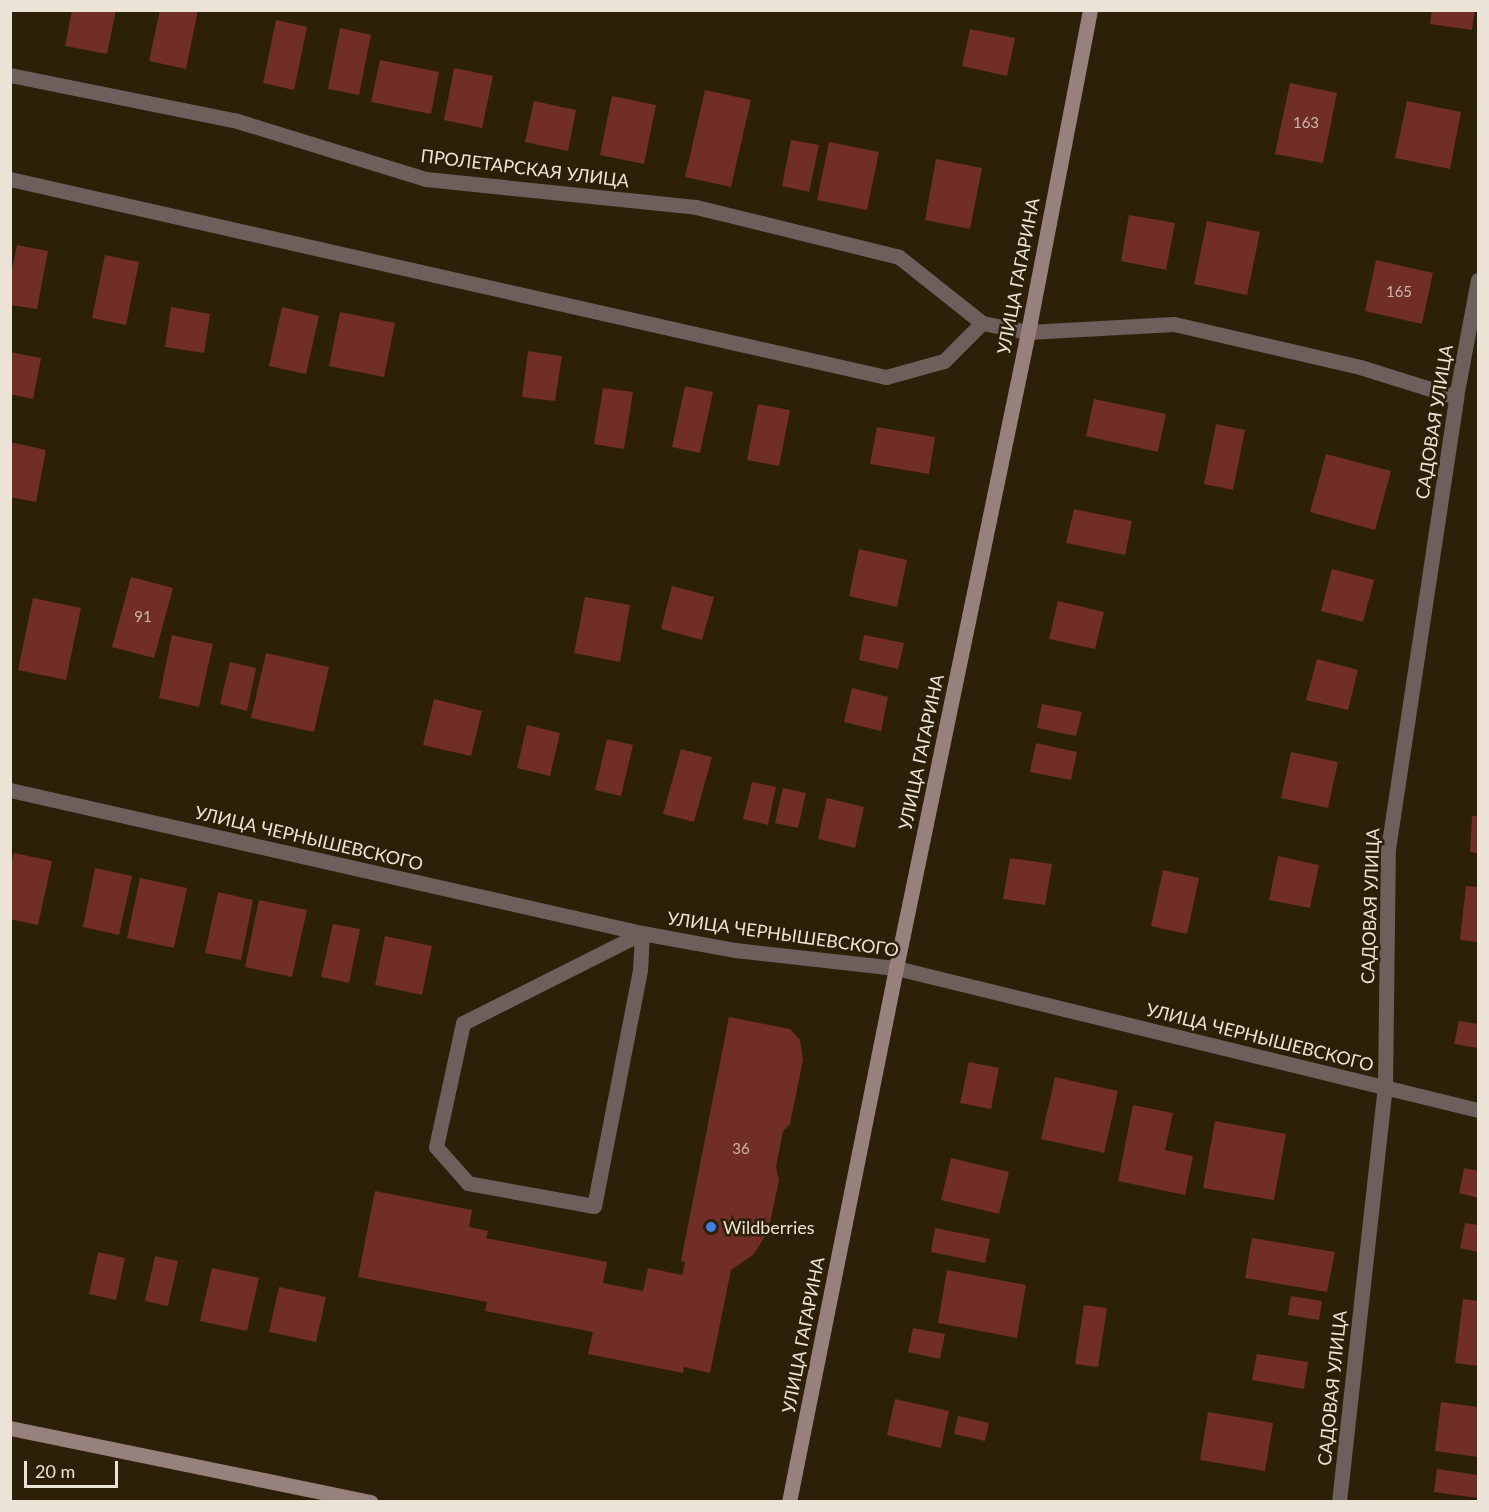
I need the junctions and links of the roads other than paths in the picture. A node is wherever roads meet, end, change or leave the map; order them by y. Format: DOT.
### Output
graph roads {
  1 [pos="1090,10"];
  2 [pos="10,75"];
  3 [pos="10,179"];
  4 [pos="1479,280"];
  5 [pos="982,322"];
  6 [pos="1028,332"];
  7 [pos="1456,397"];
  8 [pos="10,790"];
  9 [pos="642,933"];
  10 [pos="896,968"];
  11 [pos="1385,1088"];
  12 [pos="1479,1110"];
  13 [pos="10,1428"];
  14 [pos="370,1502"];
  15 [pos="789,1502"];
  16 [pos="1339,1502"];
  1 -- 6 [label="main road, УЛИЦА ГАГАРИНА"];
  2 -- 5 [label="street, ПРОЛЕТАРСКАЯ УЛИЦА"];
  3 -- 5 [label="street"];
  4 -- 7 [label="street, САДОВАЯ УЛИЦА"];
  5 -- 6 [label="street, ПРОЛЕТАРСКАЯ УЛИЦА"];
  6 -- 7 [label="street, ПРОЛЕТАРСКАЯ УЛИЦА"];
  6 -- 10 [label="main road, УЛИЦА ГАГАРИНА"];
  7 -- 11 [label="street, САДОВАЯ УЛИЦА"];
  8 -- 9 [label="street, УЛИЦА ЧЕРНЫШЕВСКОГО"];
  9 -- 9 [label="street"];
  9 -- 10 [label="street, УЛИЦА ЧЕРНЫШЕВСКОГО"];
  10 -- 11 [label="street, УЛИЦА ЧЕРНЫШЕВСКОГО"];
  10 -- 15 [label="main road, УЛИЦА ГАГАРИНА"];
  11 -- 12 [label="street, УЛИЦА ЧЕРНЫШЕВСКОГО"];
  11 -- 16 [label="street, САДОВАЯ УЛИЦА"];
  13 -- 14 [label="main road"];
}
